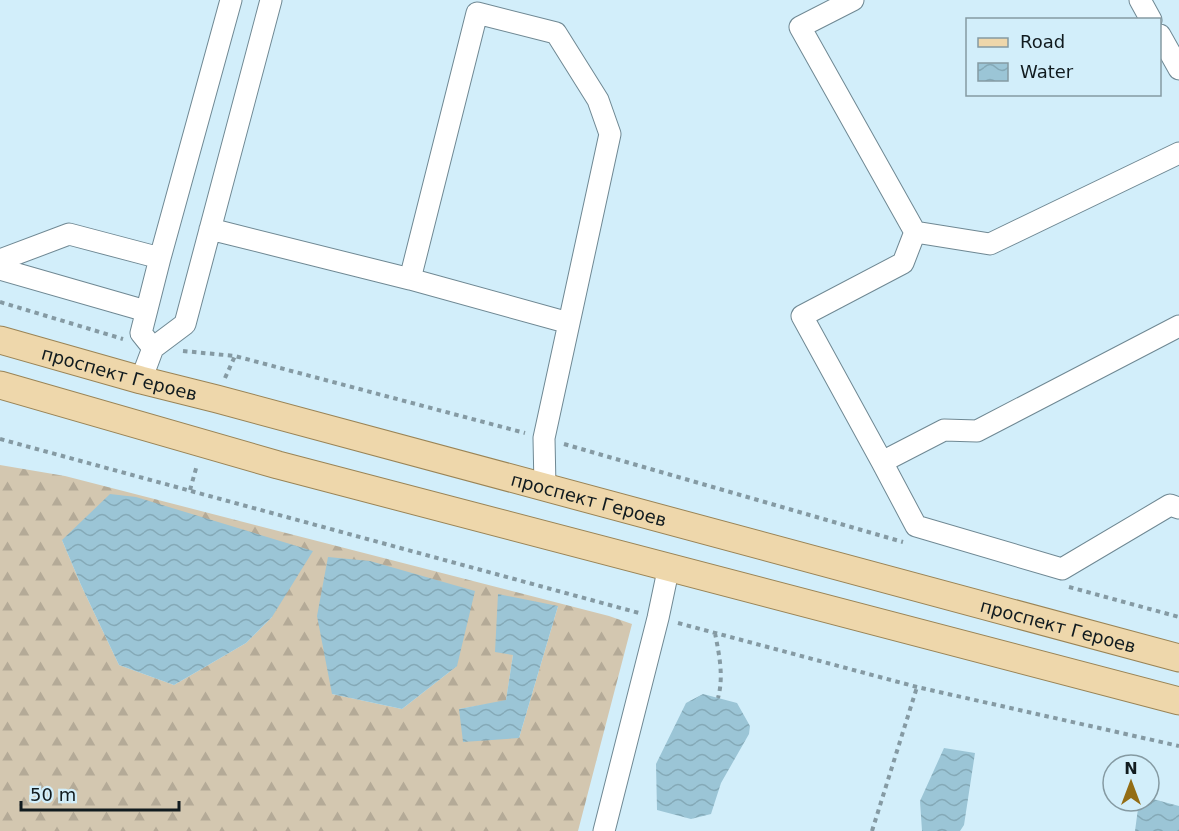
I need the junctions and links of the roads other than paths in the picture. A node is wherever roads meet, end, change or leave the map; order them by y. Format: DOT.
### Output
graph roads {
  1 [pos="231,0"];
  2 [pos="271,0"];
  3 [pos="853,0"];
  4 [pos="1140,0"];
  5 [pos="1150,18"];
  6 [pos="1161,37"];
  7 [pos="1179,69"];
  8 [pos="1179,153"];
  9 [pos="210,229"];
  10 [pos="915,232"];
  11 [pos="160,258"];
  12 [pos="0,260"];
  13 [pos="0,268"];
  14 [pos="410,279"];
  15 [pos="146,311"];
  16 [pos="569,323"];
  17 [pos="1179,326"];
  18 [pos="0,340"];
  19 [pos="153,348"];
  20 [pos="141,380"];
  21 [pos="0,385"];
  22 [pos="882,462"];
  23 [pos="545,487"];
  24 [pos="1179,508"];
  25 [pos="669,566"];
  26 [pos="1179,658"];
  27 [pos="1179,701"];
  28 [pos="604,831"];
  1 -- 11 [label="lane"];
  2 -- 9 [label="lane"];
  3 -- 10 [label="lane"];
  4 -- 5 [label="lane"];
  6 -- 7 [label="lane"];
  8 -- 10 [label="lane"];
  9 -- 14 [label="lane"];
  9 -- 19 [label="lane"];
  10 -- 22 [label="lane"];
  11 -- 12 [label="lane"];
  11 -- 15 [label="lane"];
  13 -- 15 [label="lane"];
  14 -- 16 [label="lane"];
  14 -- 16 [label="lane"];
  15 -- 19 [label="lane"];
  16 -- 23 [label="lane"];
  17 -- 22 [label="lane"];
  18 -- 20 [label="main road, проспект Героев"];
  19 -- 20 [label="lane"];
  20 -- 23 [label="main road, проспект Героев"];
  21 -- 25 [label="main road"];
  22 -- 24 [label="lane"];
  23 -- 26 [label="main road, проспект Героев"];
  25 -- 27 [label="main road"];
  25 -- 28 [label="lane"];
}
